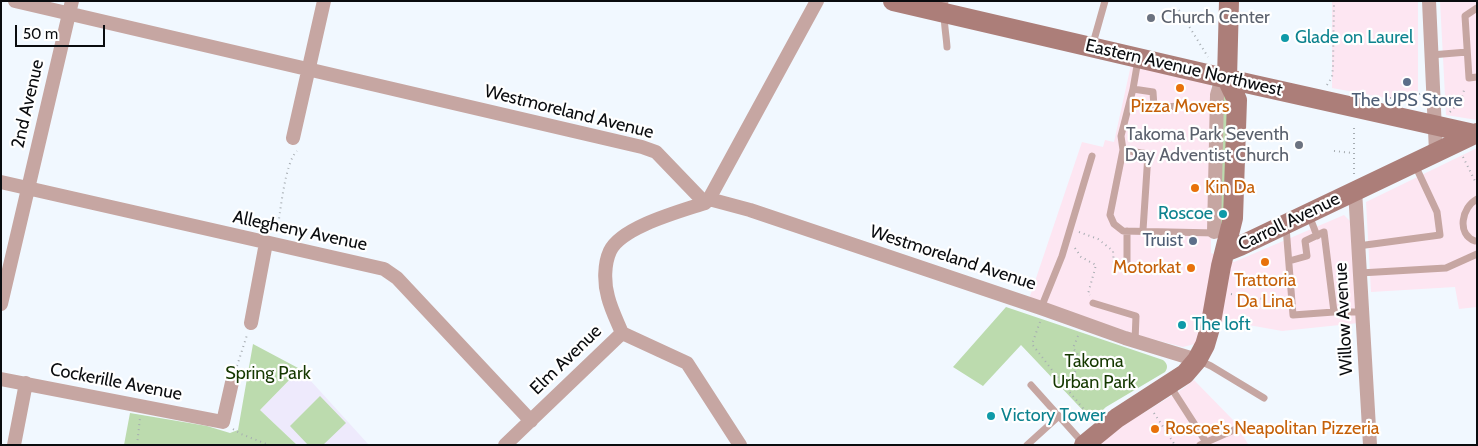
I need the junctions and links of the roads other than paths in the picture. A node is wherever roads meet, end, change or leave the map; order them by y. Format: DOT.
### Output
graph roads {
  1 [pos="15,1"];
  2 [pos="324,1"];
  3 [pos="893,1"];
  4 [pos="1105,1"];
  5 [pos="1229,1"];
  6 [pos="1429,1"];
  7 [pos="815,2"];
  8 [pos="71,7"];
  9 [pos="944,7"];
  10 [pos="1477,8"];
  11 [pos="947,47"];
  12 [pos="1092,47"];
  13 [pos="1467,52"];
  14 [pos="1431,55"];
  15 [pos="1138,58"];
  16 [pos="308,69"];
  17 [pos="1473,78"];
  18 [pos="1227,79"];
  19 [pos="1133,89"];
  20 [pos="1189,106"];
  21 [pos="1442,120"];
  22 [pos="1476,134"];
  23 [pos="293,138"];
  24 [pos="1123,150"];
  25 [pos="1436,152"];
  26 [pos="1092,156"];
  27 [pos="1414,162"];
  28 [pos="1,182"];
  29 [pos="1354,183"];
  30 [pos="28,188"];
  31 [pos="1477,199"];
  32 [pos="707,201"];
  33 [pos="1309,213"];
  34 [pos="1285,224"];
  35 [pos="1143,230"];
  36 [pos="1127,231"];
  37 [pos="1317,236"];
  38 [pos="1223,240"];
  39 [pos="1475,241"];
  40 [pos="270,244"];
  41 [pos="1358,246"];
  42 [pos="1477,254"];
  43 [pos="1289,261"];
  44 [pos="1127,266"];
  45 [pos="1360,273"];
  46 [pos="1,304"];
  47 [pos="1093,304"];
  48 [pos="1334,312"];
  49 [pos="1362,312"];
  50 [pos="1042,313"];
  51 [pos="251,323"];
  52 [pos="622,333"];
  53 [pos="1135,341"];
  54 [pos="1197,360"];
  55 [pos="233,378"];
  56 [pos="1,379"];
  57 [pos="26,384"];
  58 [pos="1031,385"];
  59 [pos="1169,386"];
  60 [pos="1264,398"];
  61 [pos="1059,416"];
  62 [pos="531,421"];
  63 [pos="1236,429"];
  64 [pos="1203,444"];
  65 [pos="14,445"];
  66 [pos="505,445"];
  67 [pos="740,445"];
  68 [pos="1027,445"];
  69 [pos="1084,445"];
  70 [pos="1370,445"];
  1 -- 8 [label="street, Westmoreland Avenue"];
  2 -- 16 [label="street"];
  3 -- 9 [label="street, Eastern Avenue Northwest"];
  4 -- 12 [label="lane"];
  5 -- 18 [label="street"];
  6 -- 14 [label="street"];
  7 -- 32 [label="street"];
  8 -- 16 [label="street, Westmoreland Avenue"];
  8 -- 30 [label="street, 2nd Avenue"];
  9 -- 11 [label="lane"];
  9 -- 12 [label="street, Eastern Avenue Northwest"];
  10 -- 13 [label="lane"];
  12 -- 15 [label="street, Eastern Avenue Northwest"];
  13 -- 14 [label="lane"];
  13 -- 17 [label="lane"];
  14 -- 21 [label="street"];
  15 -- 18 [label="street, Eastern Avenue Northwest"];
  15 -- 19 [label="lane"];
  16 -- 23 [label="street"];
  16 -- 32 [label="street, Westmoreland Avenue"];
  18 -- 21 [label="street, Eastern Avenue Northwest"];
  18 -- 38 [label="street"];
  19 -- 20 [label="lane"];
  19 -- 24 [label="lane"];
  21 -- 22 [label="street, Eastern Avenue Northwest"];
  21 -- 25 [label="street"];
  22 -- 25 [label="street, Carroll Avenue"];
  24 -- 35 [label="lane"];
  24 -- 36 [label="lane"];
  25 -- 27 [label="street, Carroll Avenue"];
  26 -- 50 [label="lane"];
  27 -- 29 [label="street, Carroll Avenue"];
  27 -- 41 [label="lane"];
  28 -- 30 [label="street, Allegheny Avenue"];
  29 -- 33 [label="street, Carroll Avenue"];
  29 -- 41 [label="street, Willow Avenue"];
  30 -- 40 [label="street, Allegheny Avenue"];
  30 -- 46 [label="street, 2nd Avenue"];
  31 -- 39 [label="lane"];
  32 -- 50 [label="street, Westmoreland Avenue"];
  32 -- 52 [label="street, Elm Avenue"];
  33 -- 34 [label="street, Carroll Avenue"];
  33 -- 37 [label="lane"];
  34 -- 38 [label="street, Carroll Avenue"];
  34 -- 43 [label="lane"];
  35 -- 36 [label="lane"];
  35 -- 38 [label="lane"];
  36 -- 44 [label="lane"];
  37 -- 43 [label="lane"];
  37 -- 48 [label="lane"];
  38 -- 54 [label="street, Carroll Avenue"];
  40 -- 51 [label="street"];
  40 -- 62 [label="street, Allegheny Avenue"];
  41 -- 45 [label="street, Willow Avenue"];
  42 -- 45 [label="lane"];
  43 -- 48 [label="lane"];
  45 -- 49 [label="street, Willow Avenue"];
  47 -- 53 [label="lane"];
  48 -- 49 [label="lane"];
  49 -- 70 [label="street, Willow Avenue"];
  50 -- 53 [label="street, Westmoreland Avenue"];
  52 -- 62 [label="street, Elm Avenue"];
  52 -- 67 [label="street"];
  53 -- 54 [label="street, Westmoreland Avenue"];
  54 -- 59 [label="street, Carroll Avenue"];
  54 -- 60 [label="lane"];
  55 -- 57 [label="street, Cockerille Avenue"];
  56 -- 57 [label="street, Cockerille Avenue"];
  57 -- 65 [label="street"];
  58 -- 61 [label="lane"];
  59 -- 64 [label="lane"];
  59 -- 69 [label="street, Carroll Avenue"];
  61 -- 68 [label="lane"];
  61 -- 69 [label="lane"];
  62 -- 66 [label="street, Elm Avenue"];
  63 -- 64 [label="lane"];
}
